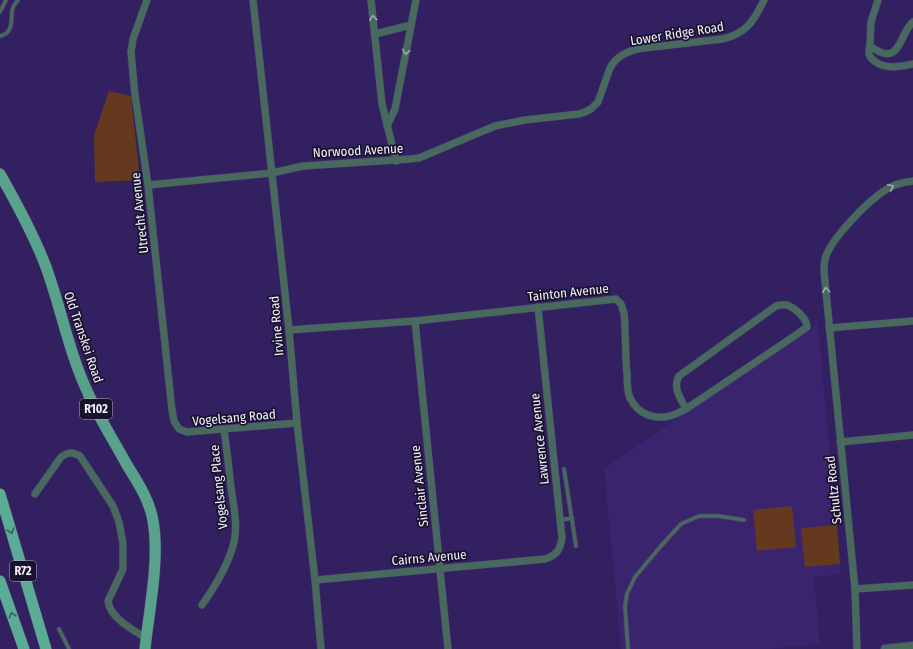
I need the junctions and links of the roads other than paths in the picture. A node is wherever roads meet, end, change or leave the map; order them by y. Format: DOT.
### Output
graph roads {
  1 [pos="18,0"];
  2 [pos="147,0"];
  3 [pos="253,0"];
  4 [pos="370,0"];
  5 [pos="416,0"];
  6 [pos="764,0"];
  7 [pos="878,0"];
  8 [pos="6,2"];
  9 [pos="14,6"];
  10 [pos="0,12"];
  11 [pos="913,22"];
  12 [pos="411,25"];
  13 [pos="375,34"];
  14 [pos="0,36"];
  15 [pos="870,46"];
  16 [pos="913,64"];
  17 [pos="564,116"];
  18 [pos="388,126"];
  19 [pos="396,161"];
  20 [pos="272,173"];
  21 [pos="0,174"];
  22 [pos="913,181"];
  23 [pos="148,185"];
  24 [pos="538,307"];
  25 [pos="415,321"];
  26 [pos="913,321"];
  27 [pos="829,328"];
  28 [pos="289,330"];
  29 [pos="686,409"];
  30 [pos="297,423"];
  31 [pos="176,426"];
  32 [pos="224,430"];
  33 [pos="913,435"];
  34 [pos="840,442"];
  35 [pos="564,469"];
  36 [pos="0,494"];
  37 [pos="35,494"];
  38 [pos="572,518"];
  39 [pos="560,520"];
  40 [pos="744,520"];
  41 [pos="576,546"];
  42 [pos="545,559"];
  43 [pos="440,568"];
  44 [pos="315,580"];
  45 [pos="0,583"];
  46 [pos="913,585"];
  47 [pos="855,589"];
  48 [pos="202,605"];
  49 [pos="59,629"];
  50 [pos="146,644"];
  51 [pos="913,646"];
  52 [pos="24,649"];
  53 [pos="46,649"];
  54 [pos="69,649"];
  55 [pos="321,649"];
  56 [pos="448,649"];
  57 [pos="628,649"];
  58 [pos="857,649"];
  59 [pos="885,649"];
  1 -- 9 [label="lane"];
  2 -- 23 [label="street, Utrecht Avenue"];
  3 -- 20 [label="street, Irvine Road"];
  13 -- 4 [label="street, one-way"];
  5 -- 12 [label="street"];
  6 -- 17 [label="street, Lower Ridge Road"];
  7 -- 15 [label="street"];
  8 -- 9 [label="lane"];
  8 -- 10 [label="lane"];
  9 -- 14 [label="lane"];
  11 -- 15 [label="street"];
  12 -- 13 [label="street"];
  12 -- 18 [label="street, one-way"];
  13 -- 18 [label="street"];
  15 -- 16 [label="street"];
  17 -- 19 [label="street, Norwood Avenue"];
  18 -- 19 [label="street"];
  19 -- 20 [label="street, Norwood Avenue"];
  20 -- 23 [label="street, Norwood Avenue"];
  20 -- 28 [label="street, Irvine Road"];
  21 -- 50 [label="main road, Old Transkei Road / R102"];
  27 -- 22 [label="street, Schultz Road, one-way"];
  23 -- 31 [label="street, Utrecht Avenue"];
  24 -- 25 [label="street, Tainton Avenue"];
  24 -- 29 [label="street, Tainton Avenue"];
  24 -- 39 [label="street, Lawrence Avenue"];
  25 -- 28 [label="street, Tainton Avenue"];
  25 -- 43 [label="street, Sinclair Avenue"];
  26 -- 27 [label="street"];
  27 -- 34 [label="street, Schultz Road"];
  28 -- 30 [label="street, Irvine Road"];
  29 -- 29 [label="street, Tainton Avenue"];
  30 -- 32 [label="street, Vogelsang Road"];
  30 -- 44 [label="street, Irvine Road"];
  31 -- 32 [label="street, Vogelsang Road"];
  32 -- 48 [label="street, Vogelsang Place"];
  33 -- 34 [label="street"];
  34 -- 47 [label="street, Schultz Road"];
  35 -- 38 [label="lane"];
  36 -- 53 [label="highway, R72, one-way"];
  37 -- 50 [label="street"];
  38 -- 39 [label="lane"];
  38 -- 41 [label="lane"];
  39 -- 42 [label="street, Lawrence Avenue"];
  40 -- 57 [label="lane"];
  42 -- 43 [label="street, Cairns Avenue"];
  43 -- 44 [label="street, Cairns Avenue"];
  43 -- 56 [label="street, Sinclair Avenue"];
  44 -- 55 [label="street, Irvine Road"];
  52 -- 45 [label="highway, R72, one-way"];
  46 -- 47 [label="street"];
  47 -- 58 [label="street, Schultz Road"];
  49 -- 54 [label="lane"];
  51 -- 59 [label="street"];
}
